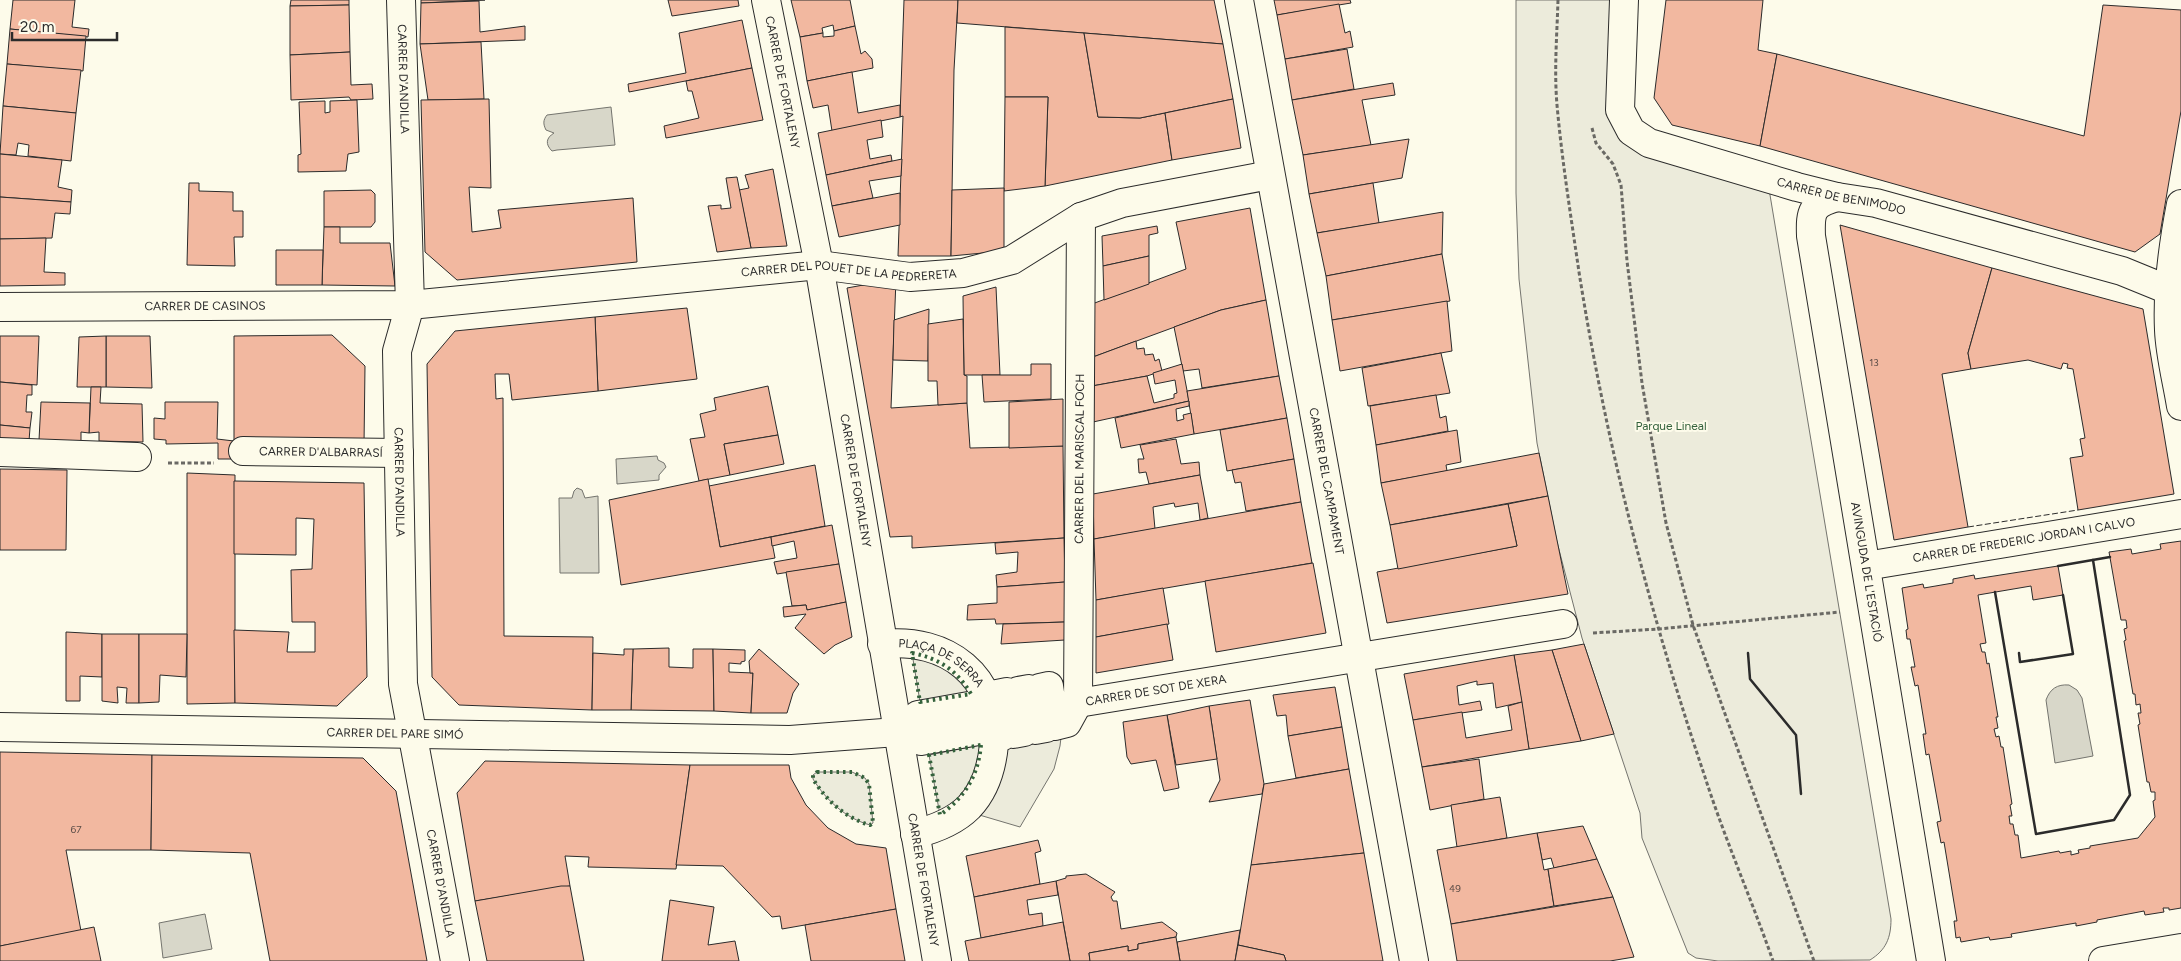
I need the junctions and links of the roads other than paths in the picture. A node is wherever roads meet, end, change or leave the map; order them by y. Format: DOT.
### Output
graph roads {
  1 [pos="401,0"];
  2 [pos="766,0"];
  3 [pos="1239,0"];
  4 [pos="1624,0"];
  5 [pos="1270,175"];
  6 [pos="1837,197"];
  7 [pos="2181,204"];
  8 [pos="1081,217"];
  9 [pos="819,265"];
  10 [pos="2175,292"];
  11 [pos="410,305"];
  12 [pos="0,307"];
  13 [pos="2181,406"];
  14 [pos="243,451"];
  15 [pos="0,452"];
  16 [pos="399,453"];
  17 [pos="138,458"];
  18 [pos="2181,514"];
  19 [pos="1866,566"];
  20 [pos="1563,624"];
  21 [pos="882,644"];
  22 [pos="1359,656"];
  23 [pos="989,700"];
  24 [pos="1078,702"];
  25 [pos="0,727"];
  26 [pos="897,732"];
  27 [pos="412,734"];
  28 [pos="999,734"];
  29 [pos="915,834"];
  30 [pos="2181,948"];
  31 [pos="455,961"];
  32 [pos="938,961"];
  33 [pos="1414,961"];
  34 [pos="1931,961"];
  35 [pos="2103,961"];
  1 -- 11 [label="street, CARRER D'ANDILLA"];
  2 -- 9 [label="street, CARRER DE FORTALENY"];
  3 -- 5 [label="street, CARRER DEL CAMPAMENT"];
  4 -- 6 [label="street, CARRER DE BENIMODO"];
  5 -- 8 [label="street, CARRER DEL POUET DE LA PEDRERETA"];
  5 -- 22 [label="street, CARRER DEL CAMPAMENT"];
  6 -- 10 [label="street, CARRER DE BENIMODO"];
  6 -- 19 [label="street, AVINGUDA DE L'ESTACIÓ"];
  7 -- 10 [label="street"];
  8 -- 9 [label="street, CARRER DEL POUET DE LA PEDRERETA"];
  8 -- 24 [label="street, CARRER DEL MARISCAL FOCH"];
  9 -- 11 [label="street, CARRER DEL POUET DE LA PEDRERETA"];
  9 -- 21 [label="street, CARRER DE FORTALENY"];
  10 -- 13 [label="street"];
  11 -- 12 [label="street, CARRER DE CASINOS"];
  11 -- 16 [label="street, CARRER D'ANDILLA"];
  14 -- 16 [label="street, CARRER D'ALBARRASÍ"];
  15 -- 17 [label="street"];
  16 -- 27 [label="street, CARRER D'ANDILLA"];
  18 -- 19 [label="street, CARRER DE FREDERIC JORDAN I CALVO"];
  19 -- 34 [label="street, AVINGUDA DE L'ESTACIÓ"];
  20 -- 22 [label="street, CARRER DE SOT DE XERA"];
  21 -- 23 [label="street, PLAÇA DE SERRA"];
  21 -- 26 [label="street, CARRER DE FORTALENY"];
  22 -- 24 [label="street, CARRER DE SOT DE XERA"];
  22 -- 33 [label="street, CARRER DEL CAMPAMENT"];
  23 -- 26 [label="street, PLAÇA DE SERRA"];
  23 -- 28 [label="street, PLAÇA DE SERRA"];
  24 -- 28 [label="street, CARRER DE SOT DE XERA"];
  25 -- 27 [label="street, CARRER DEL PARE SIMÓ"];
  26 -- 27 [label="street, CARRER DEL PARE SIMÓ"];
  26 -- 28 [label="street"];
  26 -- 29 [label="street, CARRER DE FORTALENY"];
  27 -- 31 [label="street, CARRER D'ANDILLA"];
  28 -- 29 [label="street, PLAÇA DE SERRA"];
  29 -- 32 [label="street, CARRER DE FORTALENY"];
  30 -- 35 [label="street"];
}
